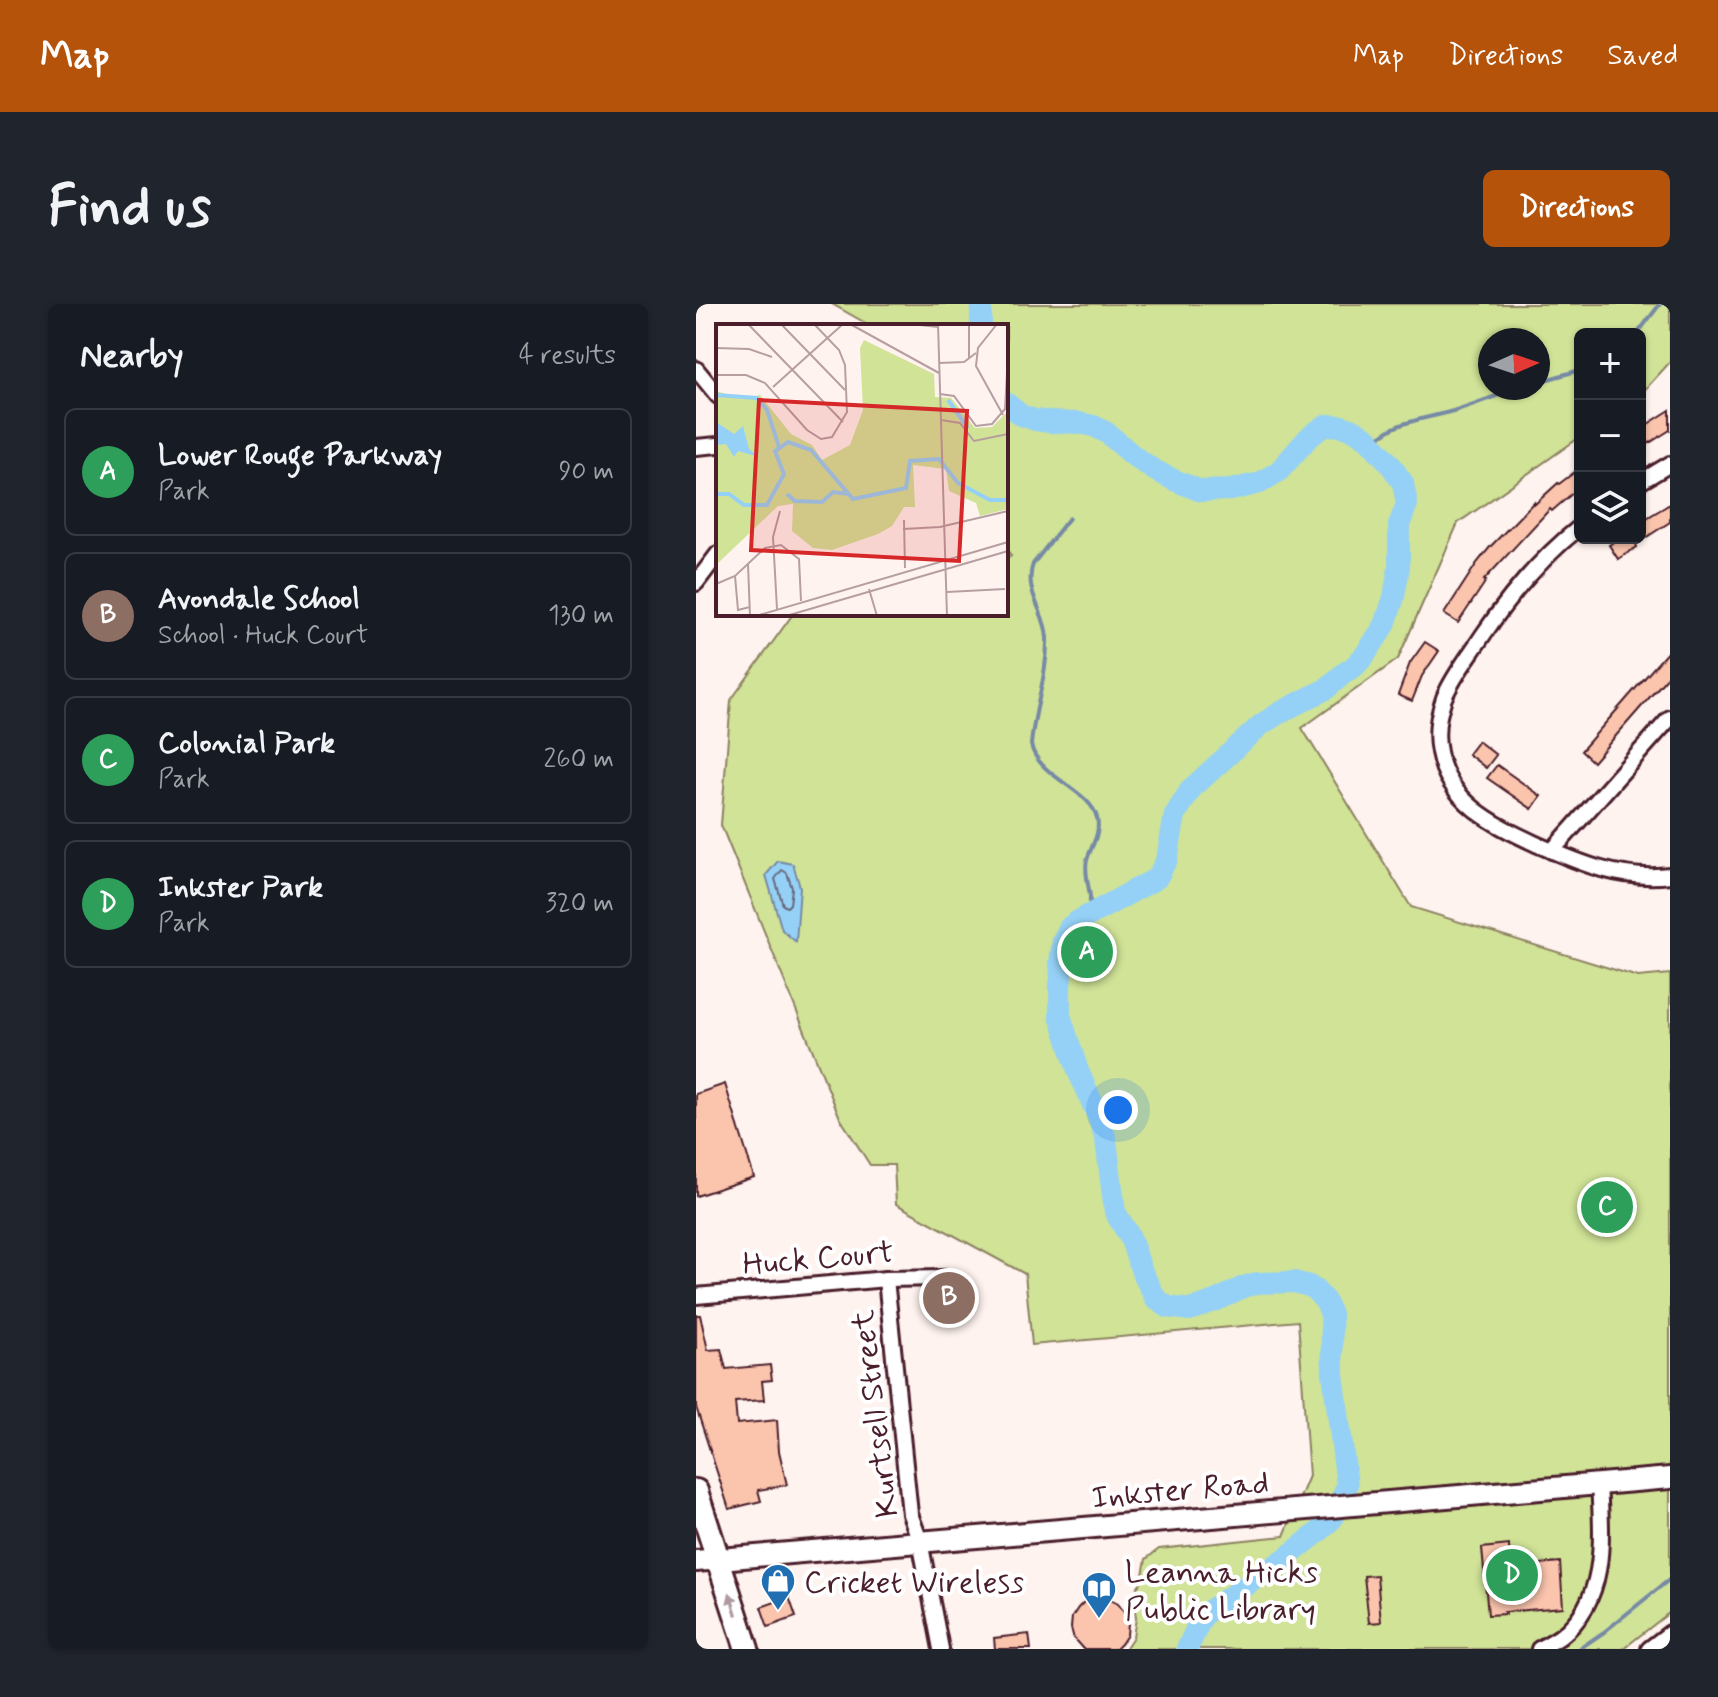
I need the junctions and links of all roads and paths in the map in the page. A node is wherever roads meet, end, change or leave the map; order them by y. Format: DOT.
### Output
graph roads {
  1 [pos="696,369"];
  2 [pos="716,394"];
  3 [pos="716,445"];
  4 [pos="696,447"];
  5 [pos="1670,464"];
  6 [pos="1646,478"];
  7 [pos="1574,533"];
  8 [pos="716,557"];
  9 [pos="696,583"];
  10 [pos="1670,718"];
  11 [pos="1552,851"];
  12 [pos="1670,875"];
  13 [pos="944,1278"];
  14 [pos="886,1279"];
  15 [pos="696,1296"];
  16 [pos="1670,1478"];
  17 [pos="1599,1484"];
  18 [pos="696,1491"];
  19 [pos="920,1541"];
  20 [pos="719,1559"];
  21 [pos="696,1561"];
  22 [pos="1670,1633"];
  23 [pos="747,1649"];
  24 [pos="941,1649"];
  25 [pos="1539,1649"];
  26 [pos="1649,1649"];
  1 -- 2 [label="street"];
  3 -- 4 [label="street"];
  5 -- 6 [label="street"];
  7 -- 11 [label="street"];
  8 -- 9 [label="street"];
  10 -- 11 [label="street"];
  11 -- 12 [label="street"];
  13 -- 14 [label="street, Huck Court"];
  14 -- 15 [label="street, Huck Court"];
  14 -- 19 [label="street, Kurtsell Street"];
  16 -- 17 [label="main road, Inkster Road"];
  17 -- 19 [label="main road, Inkster Road"];
  17 -- 25 [label="street"];
  18 -- 20 [label="main road"];
  19 -- 20 [label="main road, Inkster Road"];
  19 -- 24 [label="street, Kurtsell Street"];
  20 -- 21 [label="main road, Inkster Road"];
  23 -- 20 [label="main road, one-way"];
  22 -- 26 [label="street"];
}
